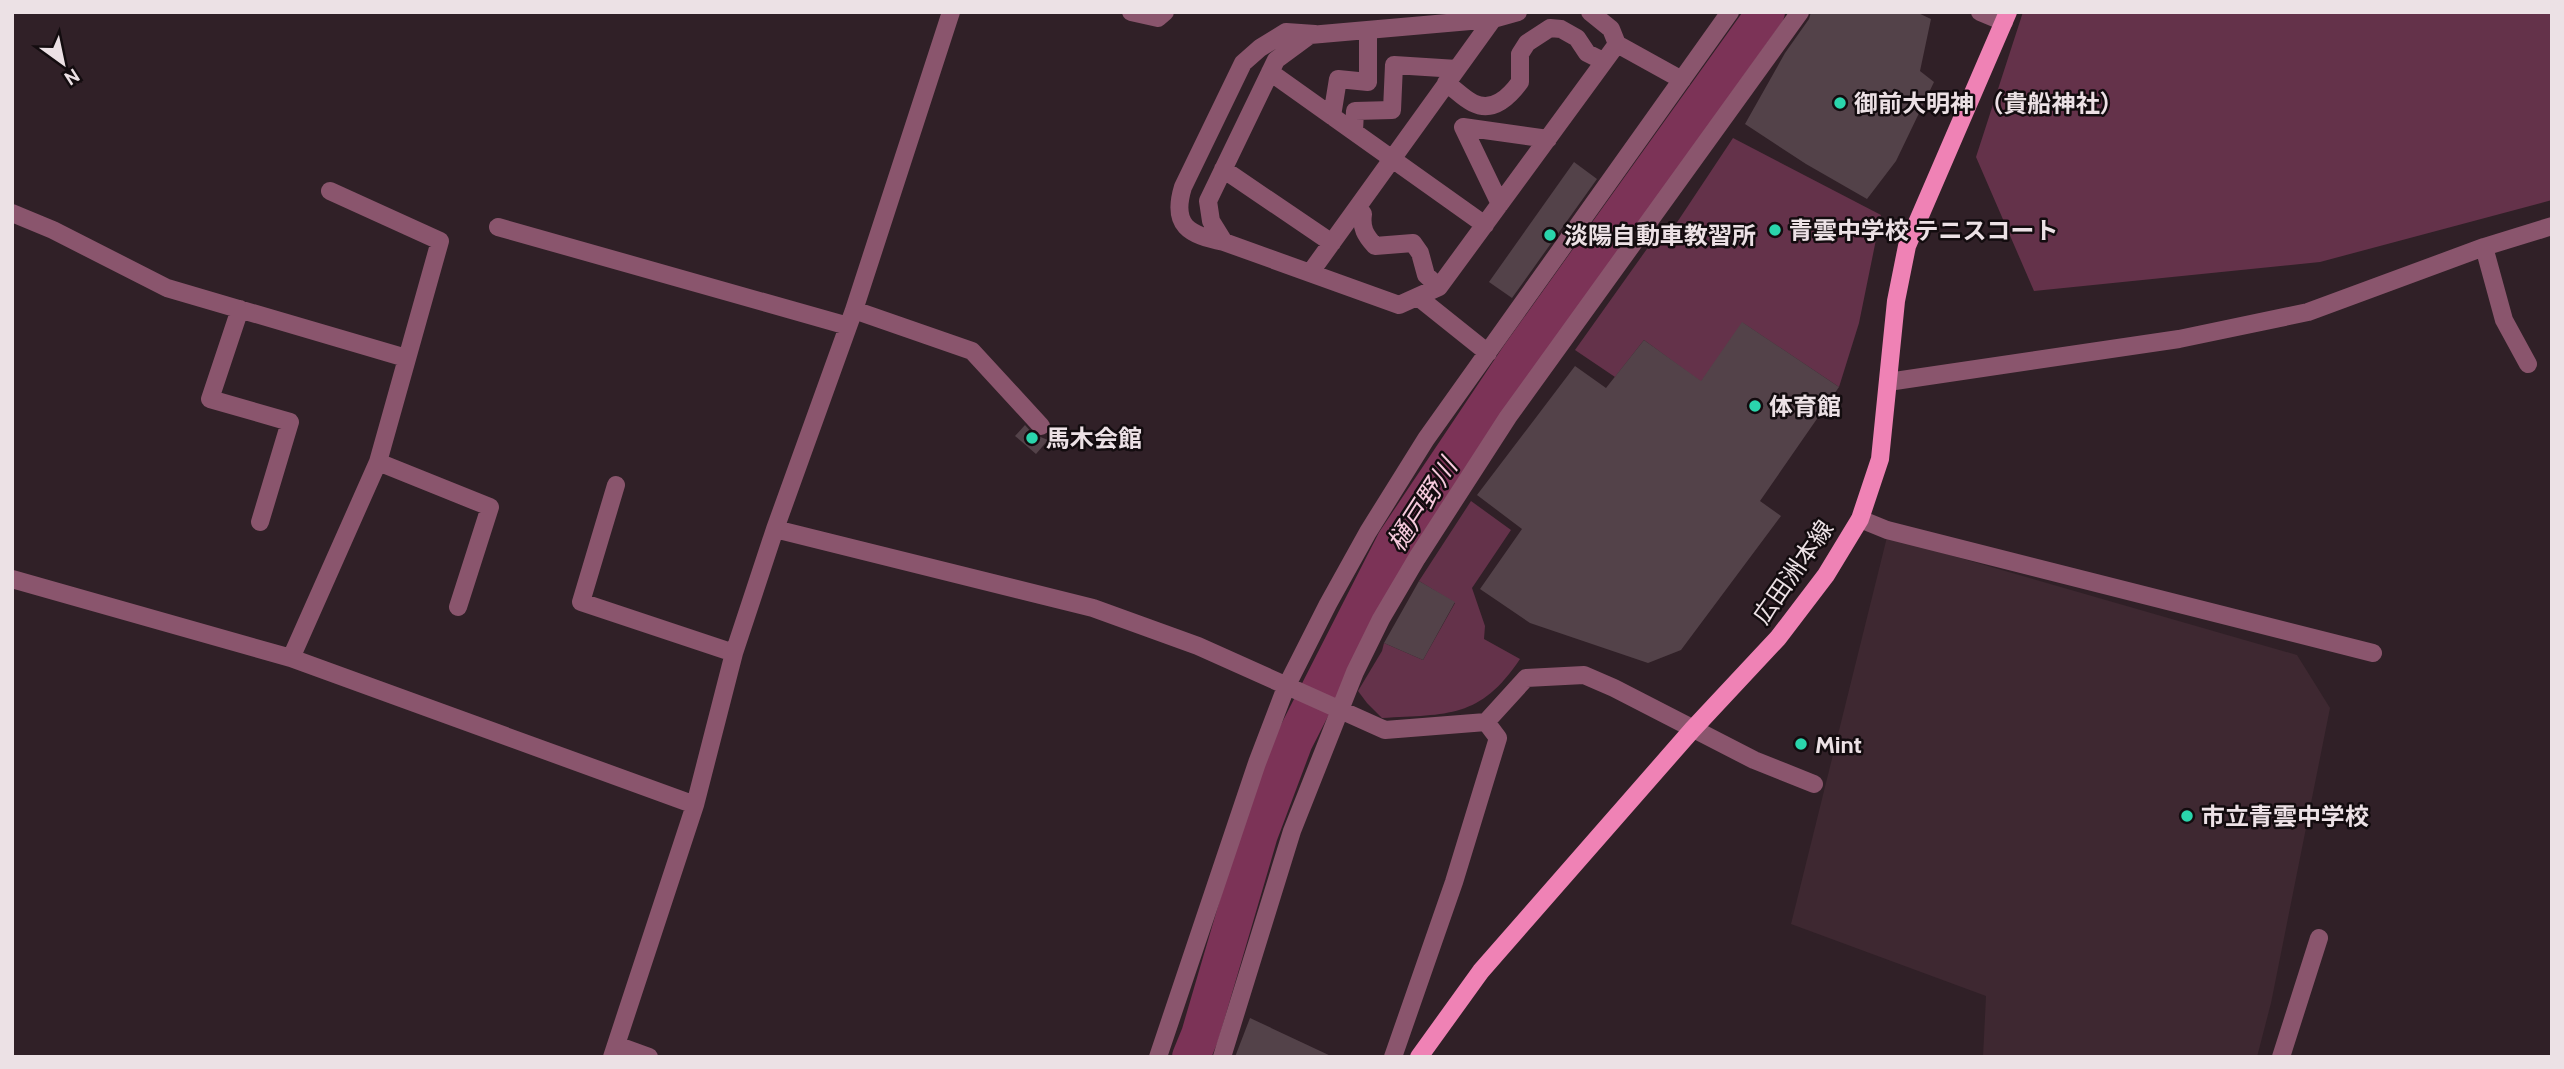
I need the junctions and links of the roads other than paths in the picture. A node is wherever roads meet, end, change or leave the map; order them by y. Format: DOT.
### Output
graph roads {
  1 [pos="951,12"];
  2 [pos="1131,12"];
  3 [pos="1165,12"];
  4 [pos="1518,12"];
  5 [pos="1590,12"];
  6 [pos="1730,12"];
  7 [pos="1800,12"];
  8 [pos="1980,12"];
  9 [pos="2006,17"];
  10 [pos="1493,19"];
  11 [pos="1368,30"];
  12 [pos="1315,34"];
  13 [pos="1617,44"];
  14 [pos="1604,61"];
  15 [pos="1270,72"];
  16 [pos="1452,76"];
  17 [pos="1682,80"];
  18 [pos="1332,116"];
  19 [pos="1354,131"];
  20 [pos="1548,139"];
  21 [pos="1393,159"];
  22 [pos="1223,169"];
  23 [pos="330,191"];
  24 [pos="1500,204"];
  25 [pos="1357,207"];
  26 [pos="12,213"];
  27 [pos="1485,225"];
  28 [pos="2552,226"];
  29 [pos="498,227"];
  30 [pos="1224,242"];
  31 [pos="1332,243"];
  32 [pos="2484,247"];
  33 [pos="1310,273"];
  34 [pos="1439,287"];
  35 [pos="1418,297"];
  36 [pos="240,309"];
  37 [pos="851,318"];
  38 [pos="1488,353"];
  39 [pos="406,358"];
  40 [pos="2528,364"];
  41 [pos="1888,382"];
  42 [pos="1041,426"];
  43 [pos="378,462"];
  44 [pos="616,485"];
  45 [pos="1860,519"];
  46 [pos="260,522"];
  47 [pos="775,529"];
  48 [pos="12,579"];
  49 [pos="458,607"];
  50 [pos="734,653"];
  51 [pos="2373,653"];
  52 [pos="291,658"];
  53 [pos="1286,687"];
  54 [pos="1341,710"];
  55 [pos="1486,722"];
  56 [pos="1692,730"];
  57 [pos="1814,784"];
  58 [pos="695,805"];
  59 [pos="2319,937"];
  60 [pos="614,1051"];
  61 [pos="649,1057"];
  62 [pos="1158,1057"];
  63 [pos="1222,1057"];
  64 [pos="1392,1057"];
  65 [pos="1419,1057"];
  66 [pos="2281,1057"];
  1 -- 37 [label="street"];
  2 -- 3 [label="street"];
  4 -- 10 [label="street"];
  5 -- 13 [label="street"];
  6 -- 17 [label="street"];
  7 -- 54 [label="street"];
  8 -- 9 [label="street"];
  9 -- 41 [label="main road, 広田洲本線"];
  10 -- 11 [label="street"];
  10 -- 16 [label="street"];
  11 -- 12 [label="street"];
  11 -- 18 [label="street"];
  12 -- 15 [label="street"];
  12 -- 30 [label="street"];
  13 -- 14 [label="street"];
  13 -- 17 [label="street"];
  14 -- 16 [label="street"];
  14 -- 20 [label="street"];
  15 -- 18 [label="street"];
  15 -- 22 [label="street"];
  16 -- 19 [label="street"];
  16 -- 21 [label="street"];
  17 -- 38 [label="street"];
  18 -- 19 [label="street"];
  19 -- 21 [label="street"];
  20 -- 24 [label="street"];
  20 -- 24 [label="street"];
  21 -- 25 [label="street"];
  21 -- 27 [label="street"];
  22 -- 30 [label="street"];
  22 -- 31 [label="street"];
  23 -- 39 [label="street"];
  24 -- 27 [label="street"];
  25 -- 31 [label="street"];
  25 -- 34 [label="street"];
  26 -- 36 [label="street"];
  27 -- 34 [label="street"];
  28 -- 32 [label="street"];
  29 -- 37 [label="street"];
  30 -- 33 [label="street"];
  31 -- 33 [label="street"];
  32 -- 40 [label="street"];
  32 -- 41 [label="street"];
  33 -- 35 [label="street"];
  34 -- 35 [label="street"];
  35 -- 38 [label="street"];
  36 -- 39 [label="street"];
  36 -- 46 [label="street"];
  37 -- 42 [label="street"];
  37 -- 47 [label="street"];
  38 -- 53 [label="street"];
  39 -- 43 [label="street"];
  41 -- 45 [label="main road, 広田洲本線"];
  43 -- 49 [label="street"];
  43 -- 52 [label="street"];
  44 -- 50 [label="street"];
  45 -- 51 [label="street"];
  45 -- 56 [label="main road, 広田洲本線"];
  47 -- 50 [label="street"];
  47 -- 53 [label="street"];
  48 -- 52 [label="street"];
  50 -- 58 [label="street"];
  52 -- 58 [label="street"];
  53 -- 54 [label="street"];
  53 -- 62 [label="street"];
  54 -- 55 [label="street"];
  54 -- 63 [label="street"];
  55 -- 56 [label="street"];
  55 -- 64 [label="street"];
  56 -- 57 [label="street"];
  56 -- 65 [label="main road, 広田洲本線"];
  58 -- 60 [label="street"];
  59 -- 66 [label="street"];
  60 -- 61 [label="street"];
}
